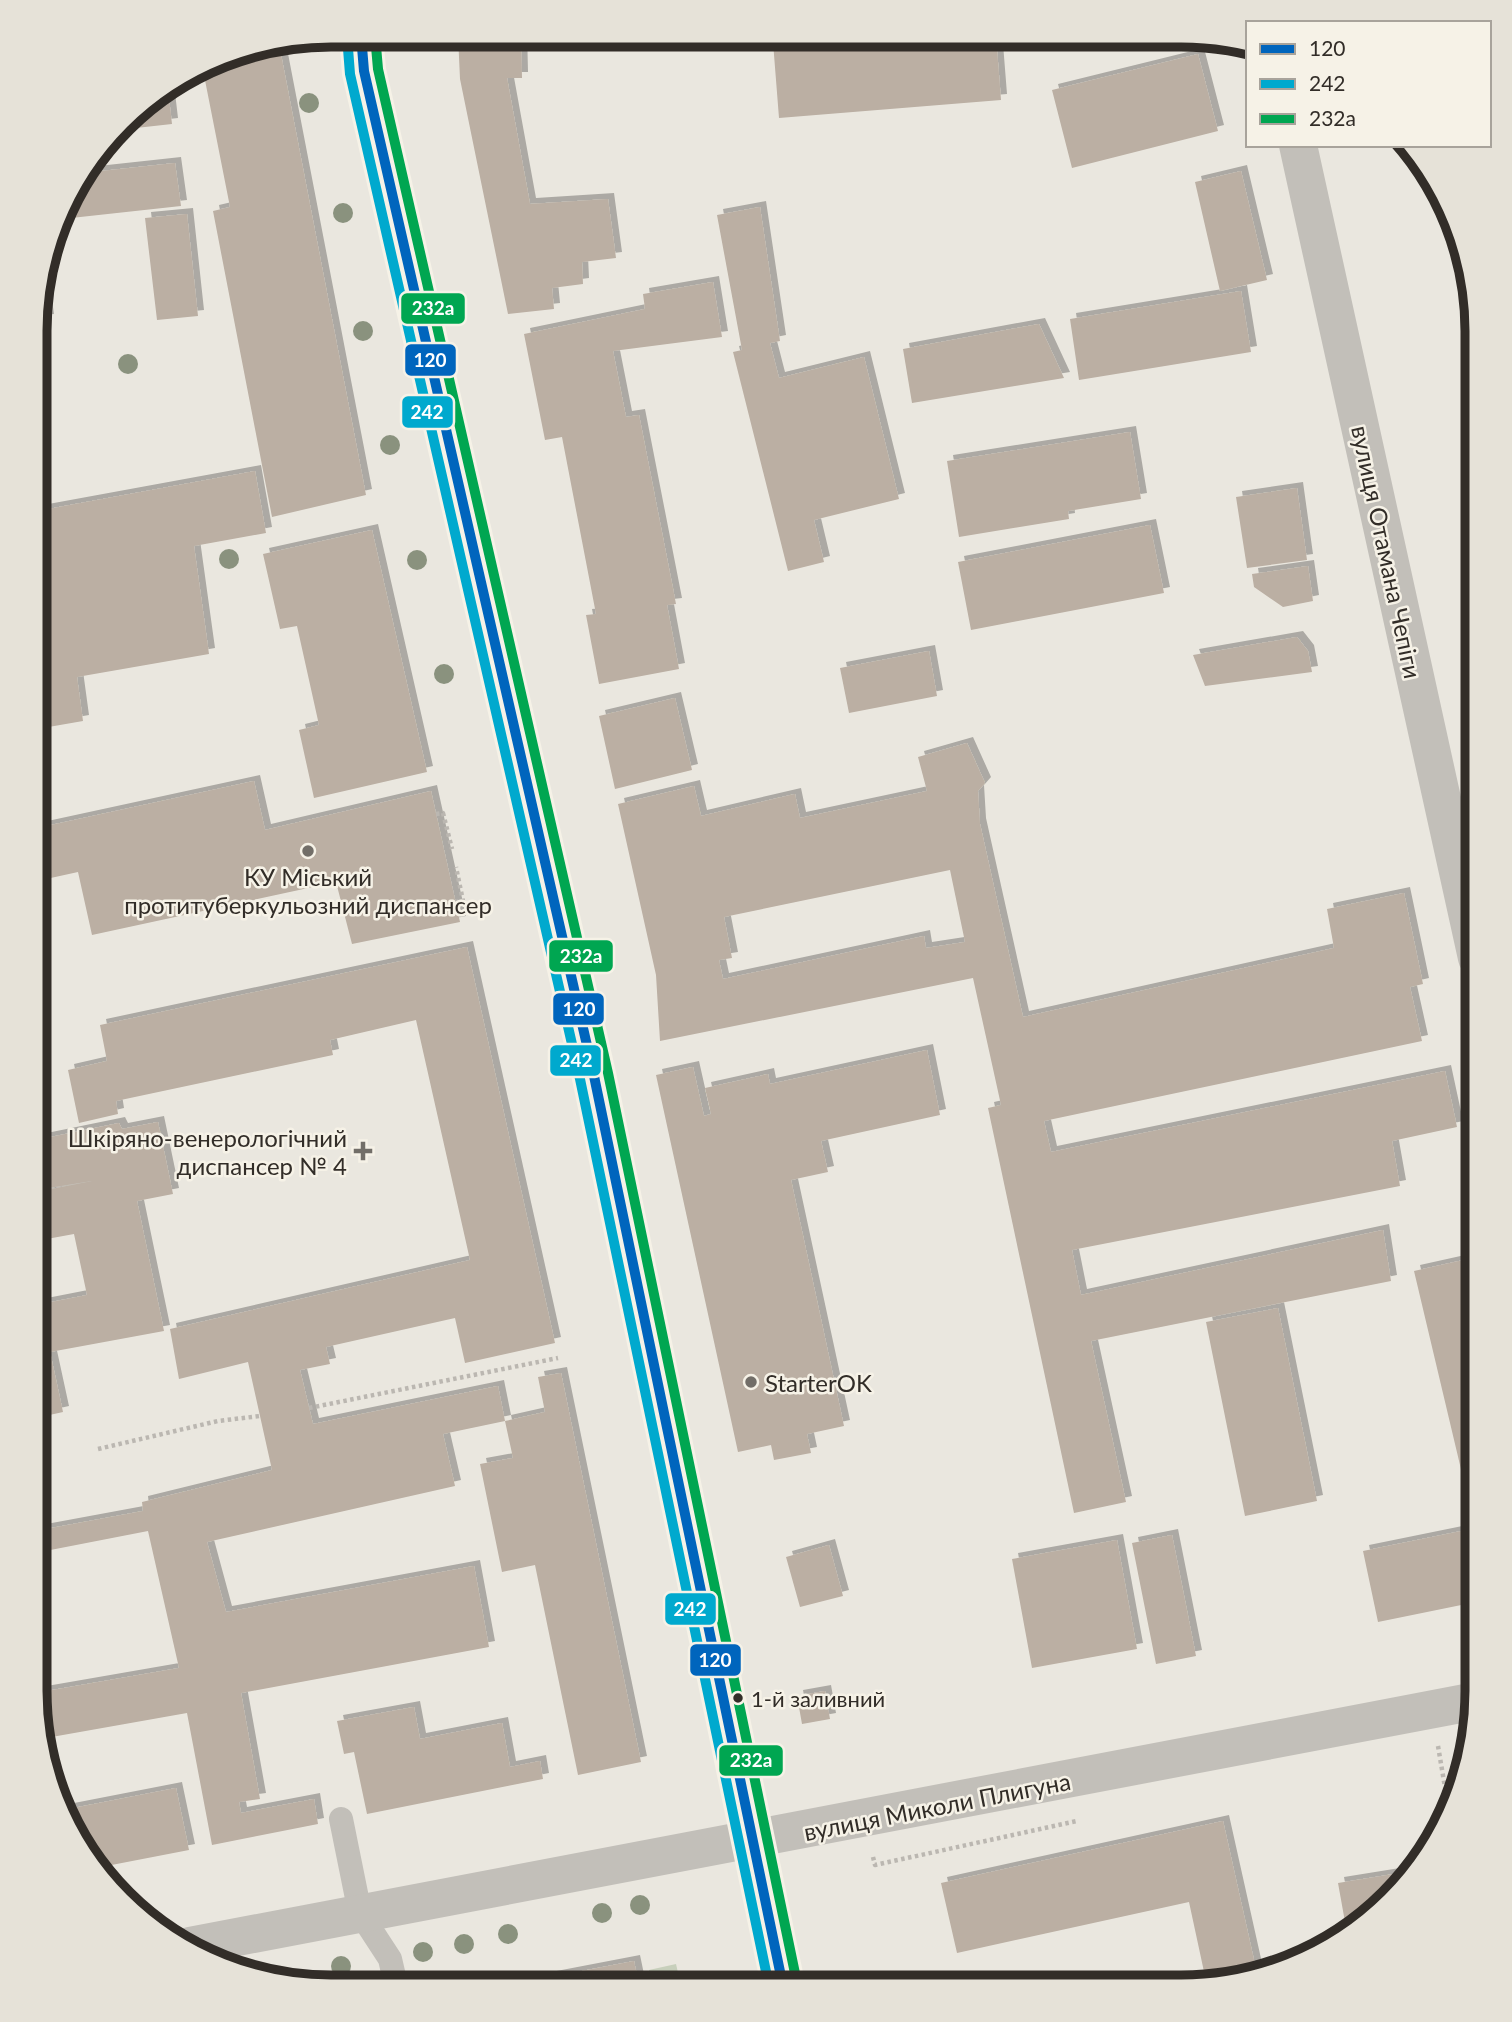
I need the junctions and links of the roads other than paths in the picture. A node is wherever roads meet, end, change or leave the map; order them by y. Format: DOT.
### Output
graph roads {
  1 [pos="362,47"];
  2 [pos="1298,147"];
  3 [pos="1465,903"];
  4 [pos="1464,1703"];
  5 [pos="341,1819"];
  6 [pos="755,1841"];
  7 [pos="360,1913"];
  8 [pos="201,1944"];
  9 [pos="394,1975"];
  10 [pos="781,1975"];
  1 -- 6 [label="main road"];
  2 -- 3 [label="street, вулиця Отамана Чепіги"];
  4 -- 6 [label="street, вулиця Миколи Плигуна"];
  5 -- 7 [label="lane"];
  6 -- 7 [label="street, вулиця Миколи Плигуна"];
  6 -- 10 [label="main road"];
  7 -- 8 [label="street, вулиця Миколи Плигуна"];
  7 -- 9 [label="lane"];
}
